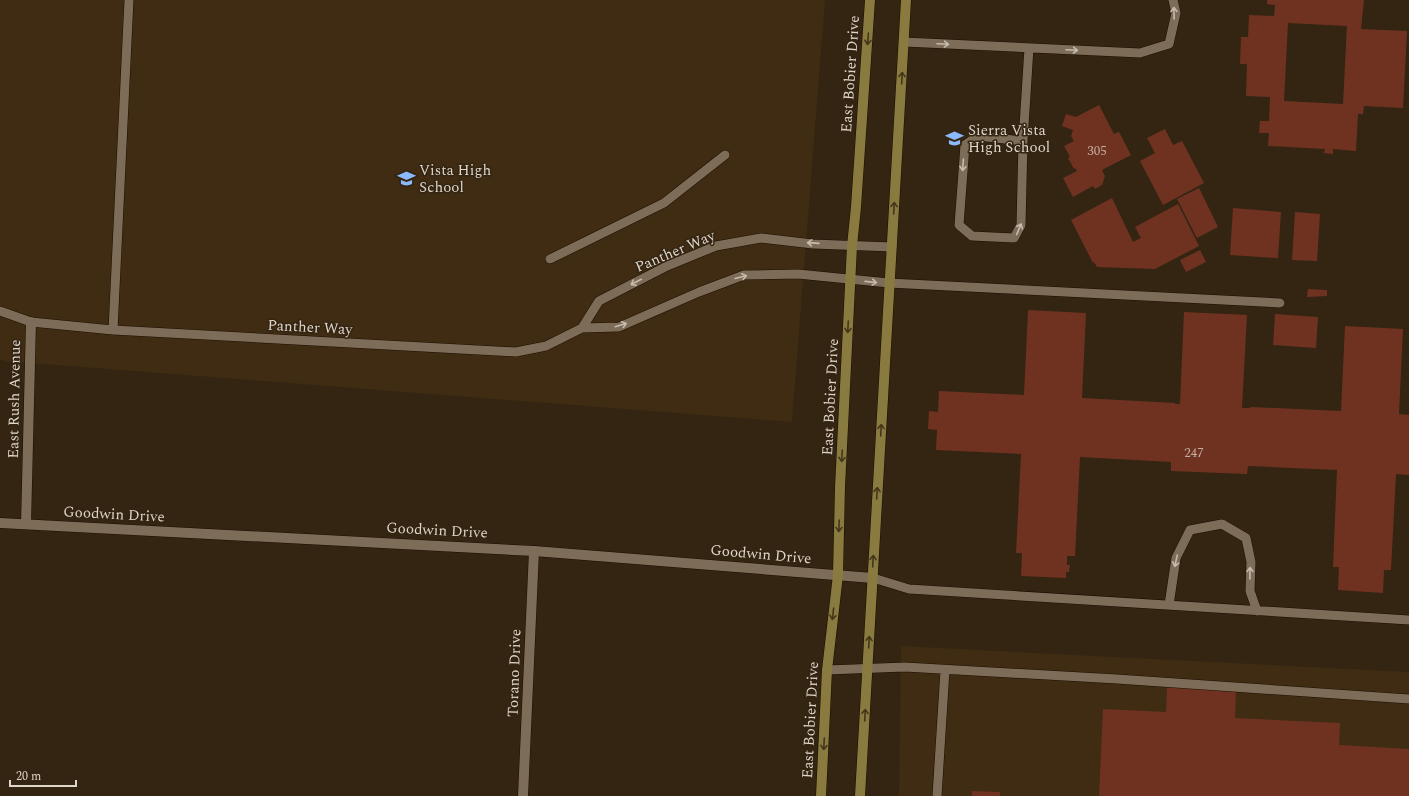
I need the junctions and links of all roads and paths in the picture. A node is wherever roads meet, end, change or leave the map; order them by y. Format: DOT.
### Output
graph roads {
  1 [pos="129,0"];
  2 [pos="870,0"];
  3 [pos="906,0"];
  4 [pos="1173,0"];
  5 [pos="904,42"];
  6 [pos="1029,48"];
  7 [pos="1023,141"];
  8 [pos="725,155"];
  9 [pos="852,246"];
  10 [pos="892,247"];
  11 [pos="550,258"];
  12 [pos="850,280"];
  13 [pos="889,283"];
  14 [pos="1280,303"];
  15 [pos="0,311"];
  16 [pos="31,322"];
  17 [pos="582,328"];
  18 [pos="114,330"];
  19 [pos="0,523"];
  20 [pos="26,524"];
  21 [pos="534,550"];
  22 [pos="838,575"];
  23 [pos="873,578"];
  24 [pos="1169,605"];
  25 [pos="1257,611"];
  26 [pos="1409,620"];
  27 [pos="868,668"];
  28 [pos="827,670"];
  29 [pos="945,670"];
  30 [pos="1409,699"];
  31 [pos="524,796"];
  32 [pos="821,796"];
  33 [pos="860,796"];
  34 [pos="937,796"];
  1 -- 18 [label="lane"];
  2 -- 9 [label="main road, East Bobier Drive, one-way"];
  3 -- 5 [label="main road"];
  6 -- 4 [label="lane, one-way"];
  5 -- 6 [label="lane, one-way"];
  10 -- 5 [label="main road, one-way"];
  6 -- 7 [label="lane"];
  7 -- 7 [label="lane, one-way"];
  8 -- 11 [label="lane"];
  9 -- 10 [label="lane, Panther Way"];
  9 -- 12 [label="main road, East Bobier Drive"];
  9 -- 17 [label="lane, Panther Way, one-way"];
  10 -- 13 [label="main road"];
  12 -- 13 [label="lane, Panther Way, one-way"];
  17 -- 12 [label="lane, Panther Way, one-way"];
  12 -- 22 [label="main road, East Bobier Drive, one-way"];
  13 -- 14 [label="lane, Panther Way"];
  23 -- 13 [label="main road, one-way"];
  15 -- 16 [label="lane, Panther Way"];
  16 -- 18 [label="lane, Panther Way"];
  16 -- 20 [label="street, East Rush Avenue"];
  17 -- 18 [label="lane, Panther Way"];
  19 -- 20 [label="street, Goodwin Drive"];
  20 -- 21 [label="street, Goodwin Drive"];
  21 -- 22 [label="street, Goodwin Drive"];
  21 -- 31 [label="street, Torano Drive"];
  22 -- 23 [label="street, Goodwin Drive"];
  22 -- 28 [label="main road, East Bobier Drive, one-way"];
  23 -- 24 [label="lane"];
  27 -- 23 [label="main road, one-way"];
  24 -- 25 [label="lane"];
  25 -- 24 [label="lane, one-way"];
  25 -- 26 [label="lane"];
  27 -- 28 [label="lane"];
  27 -- 29 [label="lane"];
  33 -- 27 [label="main road, one-way"];
  28 -- 32 [label="main road, East Bobier Drive, one-way"];
  29 -- 30 [label="lane"];
  29 -- 34 [label="lane"];
}
